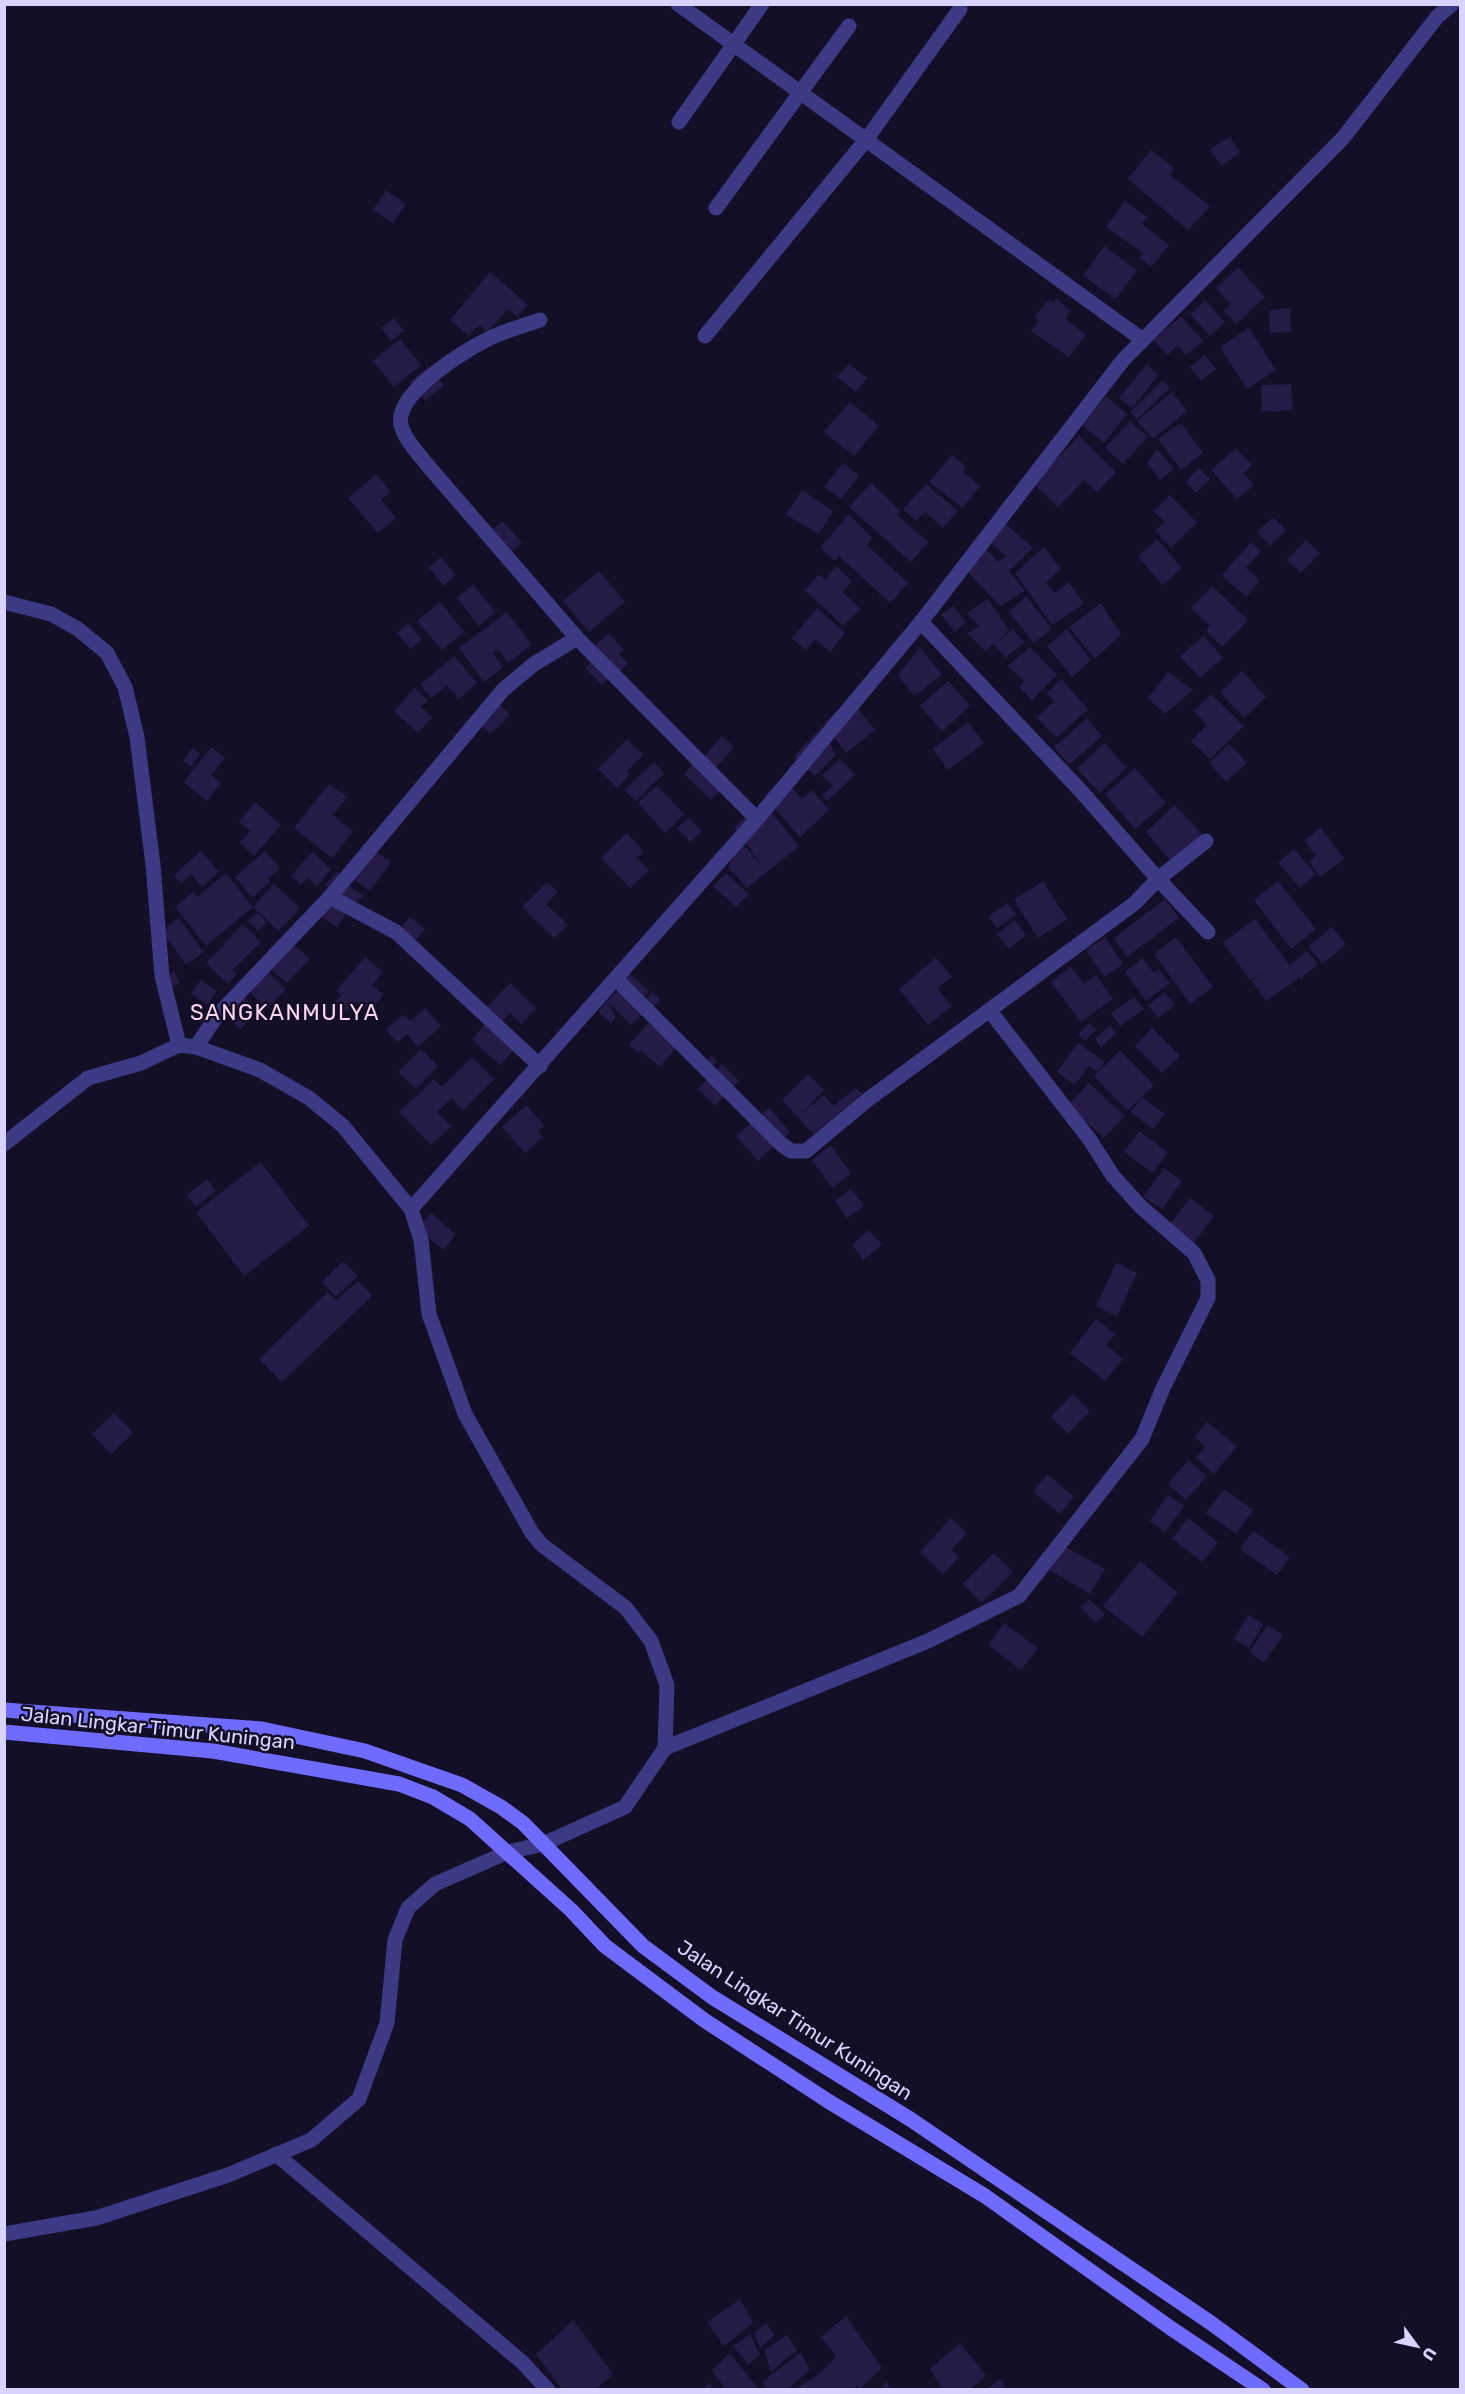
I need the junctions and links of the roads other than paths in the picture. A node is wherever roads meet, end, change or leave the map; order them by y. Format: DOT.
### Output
graph roads {
  1 [pos="678,4"];
  2 [pos="762,4"];
  3 [pos="1452,4"];
  4 [pos="960,9"];
  5 [pos="849,26"];
  6 [pos="734,46"];
  7 [pos="801,94"];
  8 [pos="678,122"];
  9 [pos="866,140"];
  10 [pos="716,208"];
  11 [pos="540,320"];
  12 [pos="705,336"];
  13 [pos="1143,340"];
  14 [pos="4,602"];
  15 [pos="921,621"];
  16 [pos="577,638"];
  17 [pos="757,819"];
  18 [pos="1206,841"];
  19 [pos="1158,879"];
  20 [pos="330,897"];
  21 [pos="1208,932"];
  22 [pos="617,980"];
  23 [pos="990,1011"];
  24 [pos="179,1046"];
  25 [pos="196,1047"];
  26 [pos="540,1066"];
  27 [pos="4,1144"];
  28 [pos="411,1209"];
  29 [pos="4,1710"];
  30 [pos="4,1732"];
  31 [pos="665,1748"];
  32 [pos="543,1844"];
  33 [pos="508,1852"];
  34 [pos="276,2154"];
  35 [pos="4,2234"];
  36 [pos="548,2390"];
  37 [pos="1263,2390"];
  38 [pos="1302,2390"];
  1 -- 6 [label="street"];
  2 -- 6 [label="street"];
  3 -- 13 [label="street"];
  4 -- 9 [label="street"];
  5 -- 7 [label="street"];
  6 -- 7 [label="street"];
  6 -- 8 [label="street"];
  7 -- 9 [label="street"];
  7 -- 10 [label="street"];
  9 -- 12 [label="street"];
  9 -- 13 [label="street"];
  11 -- 16 [label="street"];
  13 -- 15 [label="street"];
  14 -- 24 [label="street"];
  15 -- 17 [label="street"];
  15 -- 19 [label="street"];
  16 -- 17 [label="street"];
  16 -- 20 [label="street"];
  17 -- 22 [label="street"];
  18 -- 19 [label="street"];
  19 -- 21 [label="street"];
  19 -- 23 [label="street"];
  20 -- 25 [label="street"];
  20 -- 26 [label="street"];
  22 -- 23 [label="street"];
  22 -- 26 [label="street"];
  23 -- 31 [label="street"];
  24 -- 25 [label="street"];
  24 -- 27 [label="street"];
  25 -- 28 [label="street"];
  26 -- 28 [label="street"];
  28 -- 31 [label="street"];
  29 -- 32 [label="main road, Jalan Lingkar Timur Kuningan"];
  30 -- 33 [label="main road, Jalan Lingkar Timur Kuningan"];
  31 -- 32 [label="street"];
  32 -- 33 [label="street"];
  32 -- 38 [label="main road, Jalan Lingkar Timur Kuningan"];
  33 -- 34 [label="street"];
  33 -- 37 [label="main road, Jalan Lingkar Timur Kuningan"];
  34 -- 35 [label="street"];
  34 -- 36 [label="street"];
}
